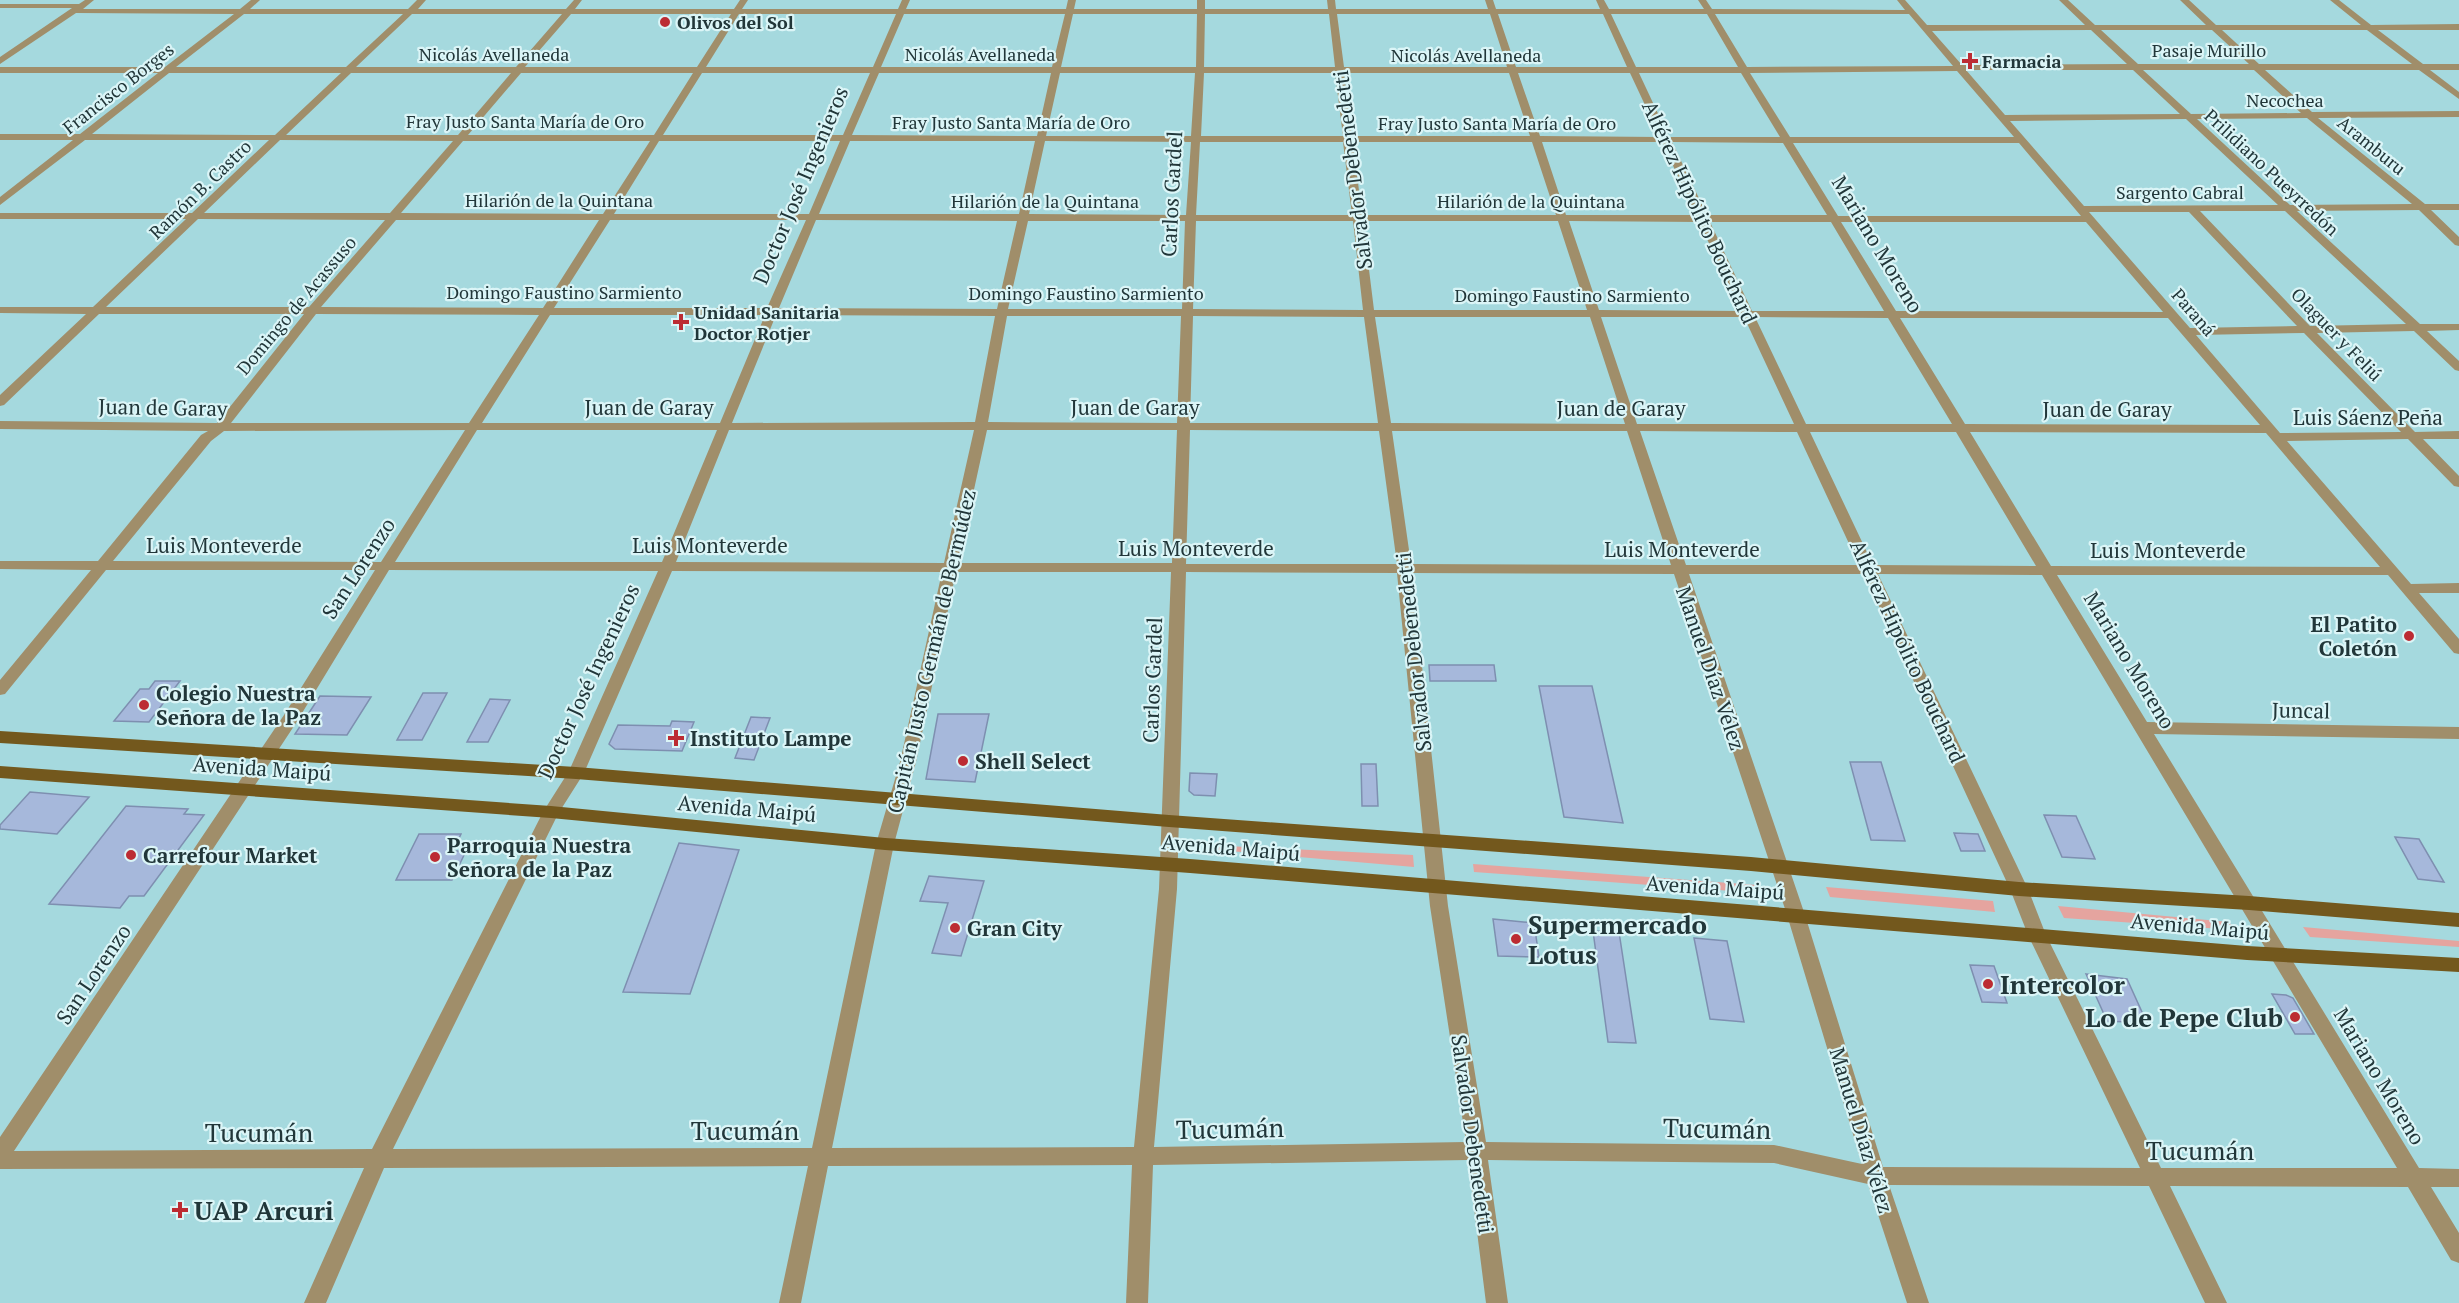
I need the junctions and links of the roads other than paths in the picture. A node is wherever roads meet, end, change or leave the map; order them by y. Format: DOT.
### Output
graph roads {
  1 [pos="90,0"];
  2 [pos="256,0"];
  3 [pos="422,0"];
  4 [pos="578,0"];
  5 [pos="744,0"];
  6 [pos="906,0"];
  7 [pos="1331,0"];
  8 [pos="1489,0"];
  9 [pos="1600,0"];
  10 [pos="1702,0"];
  11 [pos="1901,0"];
  12 [pos="2063,0"];
  13 [pos="2184,0"];
  14 [pos="2334,0"];
  15 [pos="0,6"];
  16 [pos="1071,6"];
  17 [pos="1200,7"];
  18 [pos="77,9"];
  19 [pos="569,11"];
  20 [pos="242,12"];
  21 [pos="410,12"];
  22 [pos="736,12"];
  23 [pos="1912,12"];
  24 [pos="901,13"];
  25 [pos="1333,13"];
  26 [pos="1494,13"];
  27 [pos="1606,13"];
  28 [pos="1709,13"];
  29 [pos="2093,27"];
  30 [pos="2215,27"];
  31 [pos="2459,27"];
  32 [pos="1925,28"];
  33 [pos="2369,28"];
  34 [pos="0,61"];
  35 [pos="2134,66"];
  36 [pos="2256,67"];
  37 [pos="2420,67"];
  38 [pos="2459,67"];
  39 [pos="1959,68"];
  40 [pos="0,70"];
  41 [pos="168,70"];
  42 [pos="349,70"];
  43 [pos="517,70"];
  44 [pos="699,70"];
  45 [pos="1200,70"];
  46 [pos="1744,70"];
  47 [pos="876,71"];
  48 [pos="1056,71"];
  49 [pos="1340,71"];
  50 [pos="1513,71"];
  51 [pos="1633,71"];
  52 [pos="2459,96"];
  53 [pos="2459,114"];
  54 [pos="2310,116"];
  55 [pos="2188,117"];
  56 [pos="2003,118"];
  57 [pos="0,137"];
  58 [pos="83,137"];
  59 [pos="278,137"];
  60 [pos="461,138"];
  61 [pos="657,138"];
  62 [pos="1197,138"];
  63 [pos="846,139"];
  64 [pos="1042,139"];
  65 [pos="1347,139"];
  66 [pos="1535,139"];
  67 [pos="1666,139"];
  68 [pos="1786,139"];
  69 [pos="2021,140"];
  70 [pos="0,202"];
  71 [pos="2286,207"];
  72 [pos="2422,207"];
  73 [pos="2459,207"];
  74 [pos="2191,208"];
  75 [pos="2081,209"];
  76 [pos="0,216"];
  77 [pos="195,216"];
  78 [pos="395,217"];
  79 [pos="607,217"];
  80 [pos="814,217"];
  81 [pos="1191,217"];
  82 [pos="1358,217"];
  83 [pos="1023,218"];
  84 [pos="1562,218"];
  85 [pos="1703,218"];
  86 [pos="1834,218"];
  87 [pos="2090,219"];
  88 [pos="2459,243"];
  89 [pos="0,310"];
  90 [pos="97,310"];
  91 [pos="314,310"];
  92 [pos="548,310"];
  93 [pos="772,311"];
  94 [pos="1002,311"];
  95 [pos="1189,312"];
  96 [pos="1369,312"];
  97 [pos="1593,313"];
  98 [pos="1749,313"];
  99 [pos="1892,314"];
  100 [pos="2172,315"];
  101 [pos="2459,327"];
  102 [pos="2416,328"];
  103 [pos="2308,331"];
  104 [pos="2187,332"];
  105 [pos="2459,367"];
  106 [pos="0,402"];
  107 [pos="0,425"];
  108 [pos="475,426"];
  109 [pos="726,426"];
  110 [pos="981,426"];
  111 [pos="221,427"];
  112 [pos="1184,427"];
  113 [pos="1386,427"];
  114 [pos="1631,427"];
  115 [pos="1803,428"];
  116 [pos="1961,428"];
  117 [pos="2274,433"];
  118 [pos="2459,435"];
  119 [pos="2412,436"];
  120 [pos="2459,483"];
  121 [pos="0,565"];
  122 [pos="104,566"];
  123 [pos="385,566"];
  124 [pos="667,566"];
  125 [pos="951,568"];
  126 [pos="1405,568"];
  127 [pos="1179,570"];
  128 [pos="1679,571"];
  129 [pos="1871,571"];
  130 [pos="2048,571"];
  131 [pos="2393,571"];
  132 [pos="2459,588"];
  133 [pos="2408,589"];
  134 [pos="2459,649"];
  135 [pos="0,690"];
  136 [pos="2143,728"];
  137 [pos="2459,733"];
  138 [pos="0,737"];
  139 [pos="266,755"];
  140 [pos="0,772"];
  141 [pos="576,773"];
  142 [pos="244,789"];
  143 [pos="899,800"];
  144 [pos="551,812"];
  145 [pos="1169,821"];
  146 [pos="1432,840"];
  147 [pos="885,844"];
  148 [pos="1168,864"];
  149 [pos="1778,867"];
  150 [pos="1436,888"];
  151 [pos="2019,888"];
  152 [pos="2249,903"];
  153 [pos="1796,915"];
  154 [pos="2459,920"];
  155 [pos="2037,935"];
  156 [pos="2280,956"];
  157 [pos="2459,966"];
  158 [pos="1477,1151"];
  159 [pos="0,1154"];
  160 [pos="1143,1156"];
  161 [pos="822,1157"];
  162 [pos="378,1159"];
  163 [pos="0,1160"];
  164 [pos="1876,1176"];
  165 [pos="2156,1177"];
  166 [pos="2414,1178"];
  167 [pos="2459,1178"];
  168 [pos="2459,1253"];
  169 [pos="315,1303"];
  170 [pos="790,1303"];
  171 [pos="1137,1303"];
  172 [pos="1497,1303"];
  173 [pos="1918,1303"];
  174 [pos="2216,1303"];
  1 -- 18 [label="street"];
  2 -- 20 [label="street, Francisco Borges"];
  3 -- 21 [label="street, Ramón B. Castro"];
  4 -- 19 [label="street, Domingo de Acassuso"];
  5 -- 22 [label="street, San Lorenzo"];
  6 -- 24 [label="street, Doctor José Ingenieros"];
  7 -- 25 [label="street, Salvador Debenedetti"];
  8 -- 26 [label="street, Manuel Díaz Vélez"];
  9 -- 27 [label="street, Alférez Hipólito Bouchard"];
  10 -- 28 [label="street, Mariano Moreno"];
  11 -- 23 [label="street, Paraná"];
  12 -- 29 [label="street, Prilidiano Pueyrredón"];
  13 -- 30 [label="street, Aramburu"];
  14 -- 33 [label="street"];
  15 -- 18 [label="street"];
  16 -- 17 [label="street"];
  16 -- 24 [label="street"];
  16 -- 48 [label="street, Capitán Justo Germán de Bermúdez"];
  17 -- 25 [label="street"];
  17 -- 45 [label="street, Carlos Gardel"];
  18 -- 20 [label="street"];
  18 -- 34 [label="street"];
  19 -- 21 [label="street"];
  19 -- 22 [label="street"];
  19 -- 43 [label="street, Domingo de Acassuso"];
  20 -- 21 [label="street"];
  20 -- 41 [label="street, Francisco Borges"];
  21 -- 42 [label="street, Ramón B. Castro"];
  22 -- 24 [label="street"];
  22 -- 44 [label="street, San Lorenzo"];
  23 -- 28 [label="street"];
  23 -- 32 [label="street, Paraná"];
  24 -- 47 [label="street, Doctor José Ingenieros"];
  25 -- 26 [label="street"];
  25 -- 49 [label="street, Salvador Debenedetti"];
  26 -- 27 [label="street"];
  26 -- 50 [label="street, Manuel Díaz Vélez"];
  27 -- 28 [label="street"];
  27 -- 51 [label="street, Alférez Hipólito Bouchard"];
  28 -- 46 [label="street, Mariano Moreno"];
  29 -- 30 [label="street"];
  29 -- 32 [label="street"];
  29 -- 35 [label="street, Prilidiano Pueyrredón"];
  30 -- 33 [label="street"];
  30 -- 36 [label="street, Aramburu"];
  31 -- 33 [label="street"];
  32 -- 39 [label="street, Paraná"];
  33 -- 37 [label="street"];
  35 -- 36 [label="street, Pasaje Murillo"];
  35 -- 39 [label="street, Pasaje Murillo"];
  35 -- 55 [label="street, Prilidiano Pueyrredón"];
  36 -- 37 [label="street, Pasaje Murillo"];
  36 -- 54 [label="street, Aramburu"];
  37 -- 38 [label="street, Pasaje Murillo"];
  37 -- 52 [label="street"];
  39 -- 46 [label="street, Nicolás Avellaneda"];
  39 -- 56 [label="street, Paraná"];
  40 -- 41 [label="street, Nicolás Avellaneda"];
  41 -- 42 [label="street, Nicolás Avellaneda"];
  41 -- 58 [label="street, Francisco Borges"];
  42 -- 43 [label="street, Nicolás Avellaneda"];
  42 -- 59 [label="street, Ramón B. Castro"];
  43 -- 44 [label="street, Nicolás Avellaneda"];
  43 -- 60 [label="street, Domingo de Acassuso"];
  44 -- 47 [label="street, Nicolás Avellaneda"];
  44 -- 61 [label="street, San Lorenzo"];
  45 -- 48 [label="street, Nicolás Avellaneda"];
  45 -- 49 [label="street, Nicolás Avellaneda"];
  45 -- 62 [label="street, Carlos Gardel"];
  46 -- 51 [label="street, Nicolás Avellaneda"];
  46 -- 68 [label="street, Mariano Moreno"];
  47 -- 48 [label="street, Nicolás Avellaneda"];
  47 -- 63 [label="street, Doctor José Ingenieros"];
  48 -- 64 [label="street, Capitán Justo Germán de Bermúdez"];
  49 -- 50 [label="street, Nicolás Avellaneda"];
  49 -- 65 [label="street, Salvador Debenedetti"];
  50 -- 51 [label="street, Nicolás Avellaneda"];
  50 -- 66 [label="street, Manuel Díaz Vélez"];
  51 -- 67 [label="street, Alférez Hipólito Bouchard"];
  53 -- 54 [label="street, Necochea"];
  54 -- 55 [label="street, Necochea"];
  54 -- 72 [label="street, Aramburu"];
  55 -- 56 [label="street, Necochea"];
  55 -- 71 [label="street, Prilidiano Pueyrredón"];
  56 -- 69 [label="street, Paraná"];
  57 -- 58 [label="street, Fray Justo Santa María de Oro"];
  58 -- 59 [label="street, Fray Justo Santa María de Oro"];
  58 -- 70 [label="street, Francisco Borges"];
  59 -- 60 [label="street, Fray Justo Santa María de Oro"];
  59 -- 77 [label="street, Ramón B. Castro"];
  60 -- 61 [label="street, Fray Justo Santa María de Oro"];
  60 -- 78 [label="street, Domingo de Acassuso"];
  61 -- 63 [label="street, Fray Justo Santa María de Oro"];
  61 -- 79 [label="street, San Lorenzo"];
  62 -- 64 [label="street, Fray Justo Santa María de Oro"];
  62 -- 65 [label="street, Fray Justo Santa María de Oro"];
  62 -- 81 [label="street, Carlos Gardel"];
  63 -- 64 [label="street, Fray Justo Santa María de Oro"];
  63 -- 80 [label="street, Doctor José Ingenieros"];
  64 -- 83 [label="street, Capitán Justo Germán de Bermúdez"];
  65 -- 66 [label="street, Fray Justo Santa María de Oro"];
  65 -- 82 [label="street, Salvador Debenedetti"];
  66 -- 67 [label="street, Fray Justo Santa María de Oro"];
  66 -- 84 [label="street, Manuel Díaz Vélez"];
  67 -- 68 [label="street, Fray Justo Santa María de Oro"];
  67 -- 85 [label="street, Alférez Hipólito Bouchard"];
  68 -- 69 [label="street, Fray Justo Santa María de Oro"];
  68 -- 86 [label="street, Mariano Moreno"];
  69 -- 75 [label="street, Paraná"];
  71 -- 72 [label="street, Sargento Cabral"];
  71 -- 74 [label="street, Sargento Cabral"];
  71 -- 102 [label="street, Prilidiano Pueyrredón"];
  72 -- 73 [label="street, Sargento Cabral"];
  72 -- 88 [label="street, Aramburu"];
  74 -- 75 [label="street, Sargento Cabral"];
  74 -- 103 [label="street, Olaguer y Feliú"];
  75 -- 87 [label="street, Paraná"];
  76 -- 77 [label="street, Hilarión de la Quintana"];
  77 -- 78 [label="street, Hilarión de la Quintana"];
  77 -- 90 [label="street, Ramón B. Castro"];
  78 -- 79 [label="street, Hilarión de la Quintana"];
  78 -- 91 [label="street, Domingo de Acassuso"];
  79 -- 80 [label="street, Hilarión de la Quintana"];
  79 -- 92 [label="street, San Lorenzo"];
  80 -- 83 [label="street, Hilarión de la Quintana"];
  80 -- 93 [label="street, Doctor José Ingenieros"];
  81 -- 82 [label="street, Hilarión de la Quintana"];
  81 -- 83 [label="street, Hilarión de la Quintana"];
  81 -- 95 [label="street, Carlos Gardel"];
  82 -- 84 [label="street, Hilarión de la Quintana"];
  82 -- 96 [label="street, Salvador Debenedetti"];
  83 -- 94 [label="street, Capitán Justo Germán de Bermúdez"];
  84 -- 85 [label="street, Hilarión de la Quintana"];
  84 -- 97 [label="street, Manuel Díaz Vélez"];
  85 -- 86 [label="street, Hilarión de la Quintana"];
  85 -- 98 [label="street, Alférez Hipólito Bouchard"];
  86 -- 87 [label="street, Hilarión de la Quintana"];
  86 -- 99 [label="street, Mariano Moreno"];
  87 -- 100 [label="street, Paraná"];
  89 -- 90 [label="street, Domingo Faustino Sarmiento"];
  90 -- 91 [label="street, Domingo Faustino Sarmiento"];
  90 -- 106 [label="street, Ramón B. Castro"];
  91 -- 92 [label="street, Domingo Faustino Sarmiento"];
  91 -- 111 [label="street, Domingo de Acassuso"];
  92 -- 93 [label="street, Domingo Faustino Sarmiento"];
  92 -- 108 [label="street, San Lorenzo"];
  93 -- 94 [label="street, Domingo Faustino Sarmiento"];
  93 -- 109 [label="street, Doctor José Ingenieros"];
  94 -- 95 [label="street, Domingo Faustino Sarmiento"];
  94 -- 110 [label="street, Capitán Justo Germán de Bermúdez"];
  95 -- 96 [label="street, Domingo Faustino Sarmiento"];
  95 -- 112 [label="street, Carlos Gardel"];
  96 -- 97 [label="street, Domingo Faustino Sarmiento"];
  96 -- 113 [label="street, Salvador Debenedetti"];
  97 -- 98 [label="street, Domingo Faustino Sarmiento"];
  97 -- 114 [label="street, Manuel Díaz Vélez"];
  98 -- 99 [label="street, Domingo Faustino Sarmiento"];
  98 -- 115 [label="street, Alférez Hipólito Bouchard"];
  99 -- 100 [label="street, Domingo Faustino Sarmiento"];
  99 -- 116 [label="street, Mariano Moreno"];
  100 -- 104 [label="street, Paraná"];
  101 -- 102 [label="street"];
  102 -- 103 [label="street"];
  102 -- 105 [label="street, Prilidiano Pueyrredón"];
  103 -- 104 [label="street"];
  103 -- 119 [label="street, Olaguer y Feliú"];
  104 -- 117 [label="street, Paraná"];
  107 -- 111 [label="street, Juan de Garay"];
  108 -- 109 [label="street, Juan de Garay"];
  108 -- 111 [label="street, Juan de Garay"];
  108 -- 123 [label="street, San Lorenzo"];
  109 -- 110 [label="street, Juan de Garay"];
  109 -- 124 [label="street, Doctor José Ingenieros"];
  110 -- 112 [label="street, Juan de Garay"];
  110 -- 125 [label="street, Capitán Justo Germán de Bermúdez"];
  111 -- 122 [label="street, Domingo de Acassuso"];
  112 -- 113 [label="street, Juan de Garay"];
  112 -- 127 [label="street, Carlos Gardel"];
  113 -- 114 [label="street, Juan de Garay"];
  113 -- 126 [label="street, Salvador Debenedetti"];
  114 -- 115 [label="street, Juan de Garay"];
  114 -- 128 [label="street, Manuel Díaz Vélez"];
  115 -- 116 [label="street, Juan de Garay"];
  115 -- 129 [label="street, Alférez Hipólito Bouchard"];
  116 -- 117 [label="street, Juan de Garay"];
  116 -- 130 [label="street, Mariano Moreno"];
  117 -- 119 [label="street, Luis Sáenz Peña"];
  117 -- 131 [label="street, Paraná"];
  118 -- 119 [label="street, Luis Sáenz Peña"];
  119 -- 120 [label="street, Olaguer y Feliú"];
  121 -- 122 [label="street, Luis Monteverde"];
  122 -- 123 [label="street, Luis Monteverde"];
  122 -- 135 [label="street, Domingo de Acassuso"];
  123 -- 124 [label="street, Luis Monteverde"];
  123 -- 139 [label="street, San Lorenzo"];
  124 -- 125 [label="street, Luis Monteverde"];
  124 -- 141 [label="street, Doctor José Ingenieros"];
  125 -- 127 [label="street, Luis Monteverde"];
  125 -- 143 [label="street, Capitán Justo Germán de Bermúdez"];
  126 -- 127 [label="street, Luis Monteverde"];
  126 -- 128 [label="street, Luis Monteverde"];
  126 -- 146 [label="street, Salvador Debenedetti"];
  127 -- 145 [label="street, Carlos Gardel"];
  128 -- 129 [label="street, Luis Monteverde"];
  128 -- 149 [label="street, Manuel Díaz Vélez"];
  129 -- 130 [label="street, Luis Monteverde"];
  129 -- 151 [label="street, Alférez Hipólito Bouchard"];
  130 -- 131 [label="street, Luis Monteverde"];
  130 -- 136 [label="street, Mariano Moreno"];
  131 -- 133 [label="street, Paraná"];
  132 -- 133 [label="street"];
  133 -- 134 [label="street, Paraná"];
  136 -- 137 [label="street, Juncal"];
  136 -- 152 [label="street, Mariano Moreno"];
  138 -- 139 [label="main road, Avenida Maipú"];
  139 -- 141 [label="main road, Avenida Maipú"];
  139 -- 142 [label="street, San Lorenzo"];
  140 -- 142 [label="main road, Avenida Maipú"];
  141 -- 143 [label="main road, Avenida Maipú"];
  141 -- 144 [label="street, Doctor José Ingenieros"];
  142 -- 144 [label="main road, Avenida Maipú"];
  142 -- 159 [label="street, San Lorenzo"];
  143 -- 145 [label="main road, Avenida Maipú"];
  143 -- 147 [label="street, Capitán Justo Germán de Bermúdez"];
  144 -- 147 [label="main road, Avenida Maipú"];
  144 -- 162 [label="street, Doctor José Ingenieros"];
  145 -- 146 [label="main road, Avenida Maipú"];
  145 -- 148 [label="street, Carlos Gardel"];
  146 -- 149 [label="main road, Avenida Maipú"];
  146 -- 150 [label="street, Salvador Debenedetti"];
  147 -- 148 [label="main road, Avenida Maipú"];
  147 -- 161 [label="street, Capitán Justo Germán de Bermúdez"];
  148 -- 150 [label="main road, Avenida Maipú"];
  148 -- 160 [label="street, Carlos Gardel"];
  149 -- 151 [label="main road, Avenida Maipú"];
  149 -- 153 [label="street, Manuel Díaz Vélez"];
  150 -- 153 [label="main road, Avenida Maipú"];
  150 -- 158 [label="street, Salvador Debenedetti"];
  151 -- 152 [label="main road, Avenida Maipú"];
  151 -- 155 [label="street, Alférez Hipólito Bouchard"];
  152 -- 154 [label="main road, Avenida Maipú"];
  152 -- 156 [label="street, Mariano Moreno"];
  153 -- 155 [label="main road, Avenida Maipú"];
  153 -- 164 [label="street, Manuel Díaz Vélez"];
  155 -- 156 [label="main road, Avenida Maipú"];
  155 -- 165 [label="street, Alférez Hipólito Bouchard"];
  156 -- 157 [label="main road, Avenida Maipú"];
  156 -- 166 [label="street, Mariano Moreno"];
  158 -- 160 [label="street, Tucumán"];
  158 -- 164 [label="street, Tucumán"];
  158 -- 172 [label="street, Salvador Debenedetti"];
  160 -- 161 [label="street, Tucumán"];
  160 -- 171 [label="street, Carlos Gardel"];
  161 -- 162 [label="street, Tucumán"];
  161 -- 170 [label="street, Capitán Justo Germán de Bermúdez"];
  162 -- 163 [label="street, Tucumán"];
  162 -- 169 [label="street, Doctor José Ingenieros"];
  164 -- 165 [label="street, Tucumán"];
  164 -- 173 [label="street, Manuel Díaz Vélez"];
  165 -- 166 [label="street, Tucumán"];
  165 -- 174 [label="street, Alférez Hipólito Bouchard"];
  166 -- 167 [label="street, Tucumán"];
  166 -- 168 [label="street, Mariano Moreno"];
}
